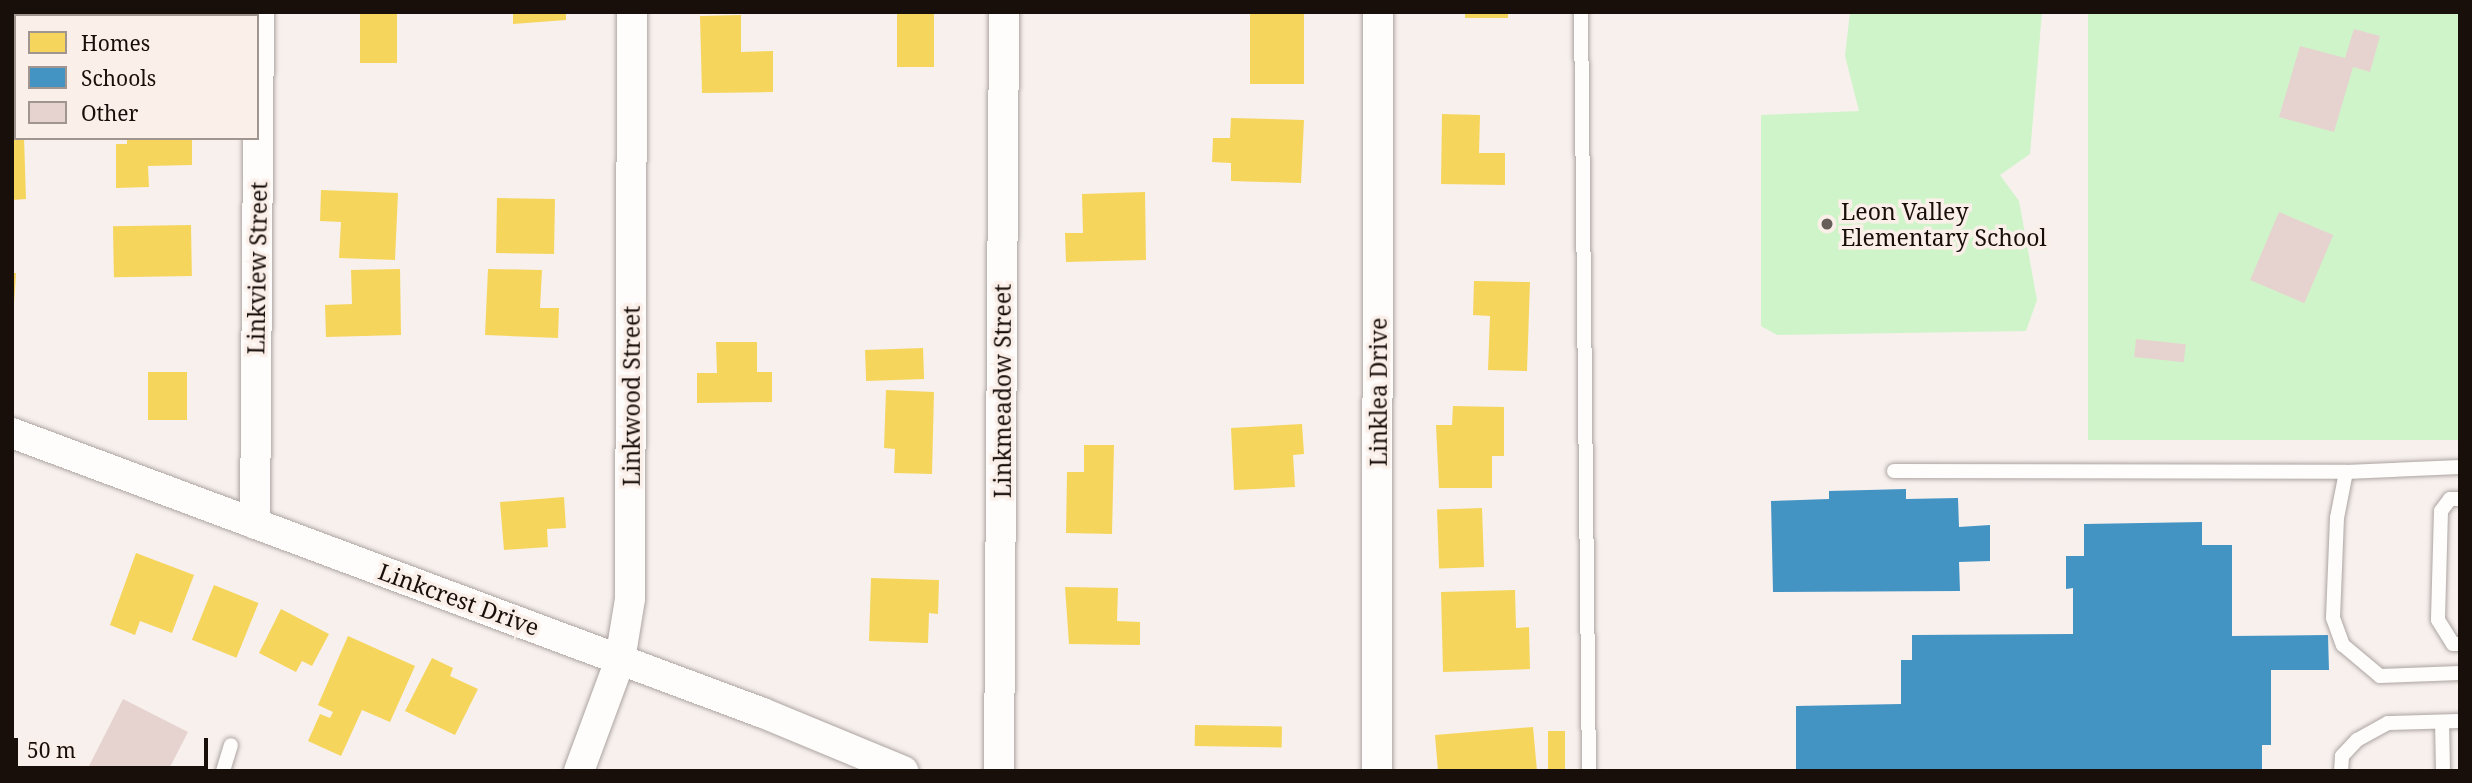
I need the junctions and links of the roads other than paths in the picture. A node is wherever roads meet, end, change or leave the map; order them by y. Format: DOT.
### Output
graph roads {
  1 [pos="632,12"];
  2 [pos="1004,12"];
  3 [pos="1378,12"];
  4 [pos="1581,12"];
  5 [pos="258,140"];
  6 [pos="12,433"];
  7 [pos="2460,467"];
  8 [pos="1894,471"];
  9 [pos="2346,472"];
  10 [pos="2460,499"];
  11 [pos="254,524"];
  12 [pos="2460,644"];
  13 [pos="620,660"];
  14 [pos="2460,673"];
  15 [pos="2460,721"];
  16 [pos="2442,722"];
  17 [pos="232,745"];
  18 [pos="223,771"];
  19 [pos="579,771"];
  20 [pos="903,771"];
  21 [pos="999,771"];
  22 [pos="1377,771"];
  23 [pos="1589,771"];
  24 [pos="2342,771"];
  25 [pos="2443,771"];
  1 -- 13 [label="street, Linkwood Street"];
  2 -- 21 [label="street, Linkmeadow Street"];
  3 -- 22 [label="street, Linklea Drive"];
  4 -- 23 [label="lane"];
  5 -- 11 [label="street, Linkview Street"];
  6 -- 11 [label="street, Linkcrest Drive"];
  7 -- 9 [label="lane"];
  8 -- 9 [label="lane"];
  9 -- 14 [label="lane"];
  10 -- 12 [label="lane"];
  11 -- 13 [label="street, Linkcrest Drive"];
  13 -- 19 [label="street, Linkwood Street"];
  13 -- 20 [label="street, Linkcrest Drive"];
  15 -- 16 [label="lane"];
  16 -- 24 [label="lane"];
  16 -- 25 [label="lane"];
  17 -- 18 [label="lane"];
}
